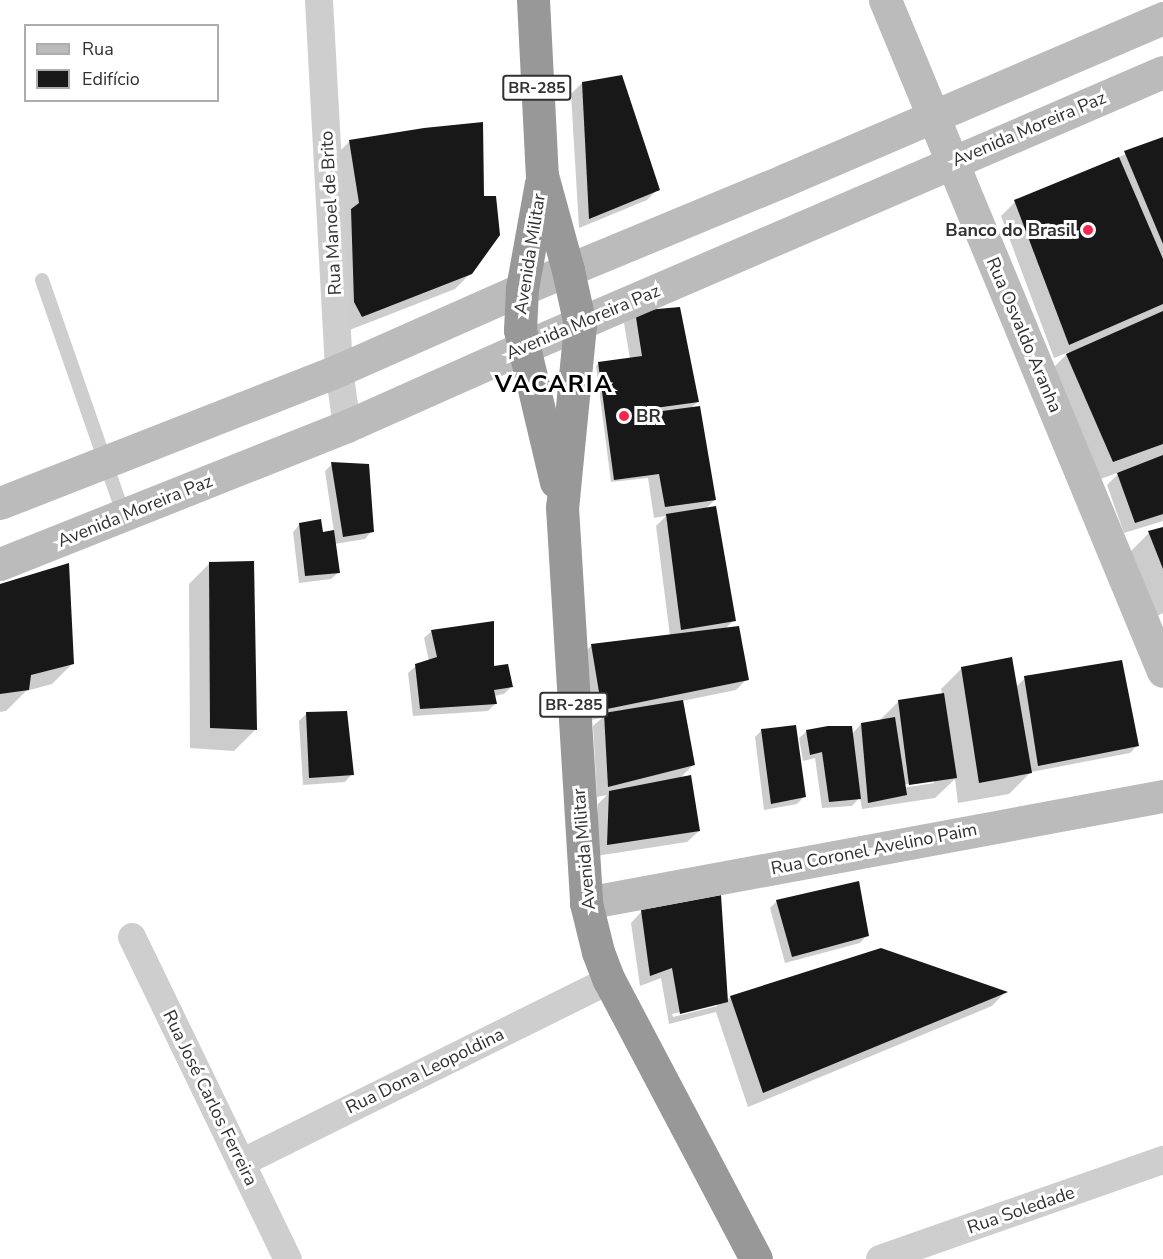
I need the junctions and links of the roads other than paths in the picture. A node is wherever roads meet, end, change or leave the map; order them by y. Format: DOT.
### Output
graph roads {
  1 [pos="319,0"];
  2 [pos="533,0"];
  3 [pos="885,0"];
  4 [pos="1161,24"];
  5 [pos="1163,72"];
  6 [pos="933,116"];
  7 [pos="952,162"];
  8 [pos="542,175"];
  9 [pos="785,180"];
  10 [pos="804,227"];
  11 [pos="568,270"];
  12 [pos="42,280"];
  13 [pos="522,289"];
  14 [pos="579,325"];
  15 [pos="522,348"];
  16 [pos="339,370"];
  17 [pos="347,426"];
  18 [pos="104,460"];
  19 [pos="0,503"];
  20 [pos="562,507"];
  21 [pos="124,515"];
  22 [pos="0,564"];
  23 [pos="1163,671"];
  24 [pos="1163,796"];
  25 [pos="586,903"];
  26 [pos="132,937"];
  27 [pos="609,980"];
  28 [pos="1163,1160"];
  29 [pos="241,1162"];
  30 [pos="288,1259"];
  31 [pos="756,1259"];
  32 [pos="880,1259"];
  1 -- 16 [label="street, Rua Manoel de Brito"];
  2 -- 8 [label="highway, Avenida Militar / BR-285"];
  3 -- 6 [label="main road, Rua Osvaldo Aranha"];
  4 -- 6 [label="main road"];
  5 -- 7 [label="main road, Avenida Moreira Paz"];
  6 -- 7 [label="main road, Rua Osvaldo Aranha"];
  6 -- 9 [label="main road"];
  7 -- 10 [label="main road, Avenida Moreira Paz"];
  7 -- 23 [label="main road, Rua Osvaldo Aranha"];
  8 -- 11 [label="highway, Avenida Militar / BR-285"];
  8 -- 13 [label="highway, Avenida Militar / BR-285"];
  9 -- 10 [label="main road"];
  9 -- 11 [label="main road"];
  10 -- 14 [label="main road, Avenida Moreira Paz"];
  11 -- 13 [label="main road"];
  11 -- 14 [label="highway, Avenida Militar / BR-285"];
  12 -- 18 [label="lane"];
  13 -- 15 [label="highway, Avenida Militar / BR-285"];
  13 -- 16 [label="main road"];
  14 -- 15 [label="main road, Avenida Moreira Paz"];
  14 -- 20 [label="highway, Avenida Militar / BR-285"];
  15 -- 17 [label="main road, Avenida Moreira Paz"];
  15 -- 20 [label="highway, Avenida Militar / BR-285"];
  16 -- 17 [label="street, Rua Manoel de Brito"];
  16 -- 18 [label="main road"];
  17 -- 21 [label="main road, Avenida Moreira Paz"];
  18 -- 19 [label="main road"];
  18 -- 21 [label="lane"];
  20 -- 25 [label="highway, Avenida Militar / BR-285"];
  21 -- 22 [label="main road, Avenida Moreira Paz"];
  24 -- 25 [label="main road, Rua Coronel Avelino Paim"];
  25 -- 27 [label="highway, Avenida Militar / BR-285"];
  26 -- 29 [label="street, Rua José Carlos Ferreira"];
  27 -- 29 [label="street, Rua Dona Leopoldina"];
  27 -- 31 [label="highway, Avenida Militar / BR-285"];
  28 -- 32 [label="street, Rua Soledade"];
  29 -- 30 [label="street, Rua José Carlos Ferreira"];
}
